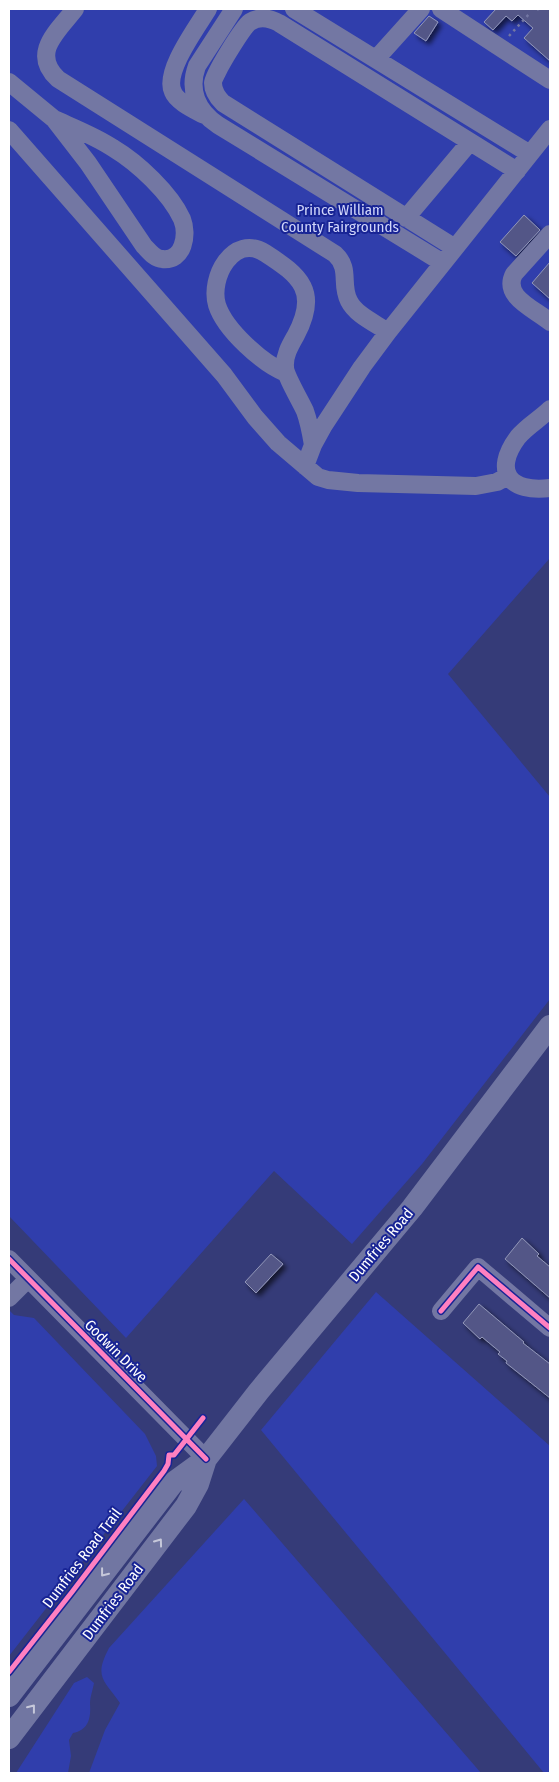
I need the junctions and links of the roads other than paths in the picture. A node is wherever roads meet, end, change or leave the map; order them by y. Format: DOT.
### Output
graph roads {
  1 [pos="75,9"];
  2 [pos="208,9"];
  3 [pos="234,9"];
  4 [pos="294,9"];
  5 [pos="421,9"];
  6 [pos="440,9"];
  7 [pos="265,13"];
  8 [pos="376,59"];
  9 [pos="550,80"];
  10 [pos="9,82"];
  11 [pos="214,90"];
  12 [pos="194,94"];
  13 [pos="54,120"];
  14 [pos="210,120"];
  15 [pos="550,129"];
  16 [pos="9,130"];
  17 [pos="470,142"];
  18 [pos="530,154"];
  19 [pos="517,171"];
  20 [pos="406,218"];
  21 [pos="550,234"];
  22 [pos="455,248"];
  23 [pos="443,263"];
  24 [pos="550,322"];
  25 [pos="388,332"];
  26 [pos="286,374"];
  27 [pos="550,409"];
  28 [pos="313,445"];
  29 [pos="305,466"];
  30 [pos="508,476"];
  31 [pos="550,488"];
  32 [pos="548,1035"];
  33 [pos="9,1259"];
  34 [pos="28,1279"];
  35 [pos="9,1298"];
  36 [pos="441,1311"];
  37 [pos="550,1328"];
  38 [pos="206,1459"];
  39 [pos="9,1696"];
  40 [pos="9,1738"];
  1 -- 25 [label="street"];
  2 -- 14 [label="street"];
  3 -- 12 [label="street"];
  4 -- 8 [label="street"];
  5 -- 8 [label="street"];
  6 -- 9 [label="street"];
  7 -- 11 [label="street"];
  7 -- 17 [label="street"];
  8 -- 18 [label="street"];
  10 -- 13 [label="street"];
  11 -- 12 [label="street"];
  11 -- 20 [label="street"];
  12 -- 14 [label="street"];
  13 -- 13 [label="street"];
  14 -- 23 [label="street"];
  15 -- 18 [label="street"];
  16 -- 29 [label="street"];
  17 -- 19 [label="street"];
  17 -- 20 [label="street"];
  18 -- 19 [label="street"];
  19 -- 22 [label="street"];
  20 -- 22 [label="street"];
  21 -- 24 [label="street"];
  22 -- 23 [label="street"];
  23 -- 25 [label="street"];
  25 -- 28 [label="street"];
  26 -- 26 [label="street"];
  26 -- 28 [label="street"];
  27 -- 30 [label="street"];
  28 -- 29 [label="street"];
  29 -- 30 [label="street"];
  30 -- 31 [label="street"];
  32 -- 38 [label="main road, Dumfries Road"];
  33 -- 34 [label="street, Godwin Drive"];
  34 -- 35 [label="street"];
  34 -- 38 [label="street, Godwin Drive"];
  36 -- 37 [label="street"];
  38 -- 39 [label="main road, Dumfries Road, one-way"];
  40 -- 38 [label="main road, Dumfries Road, one-way"];
}
